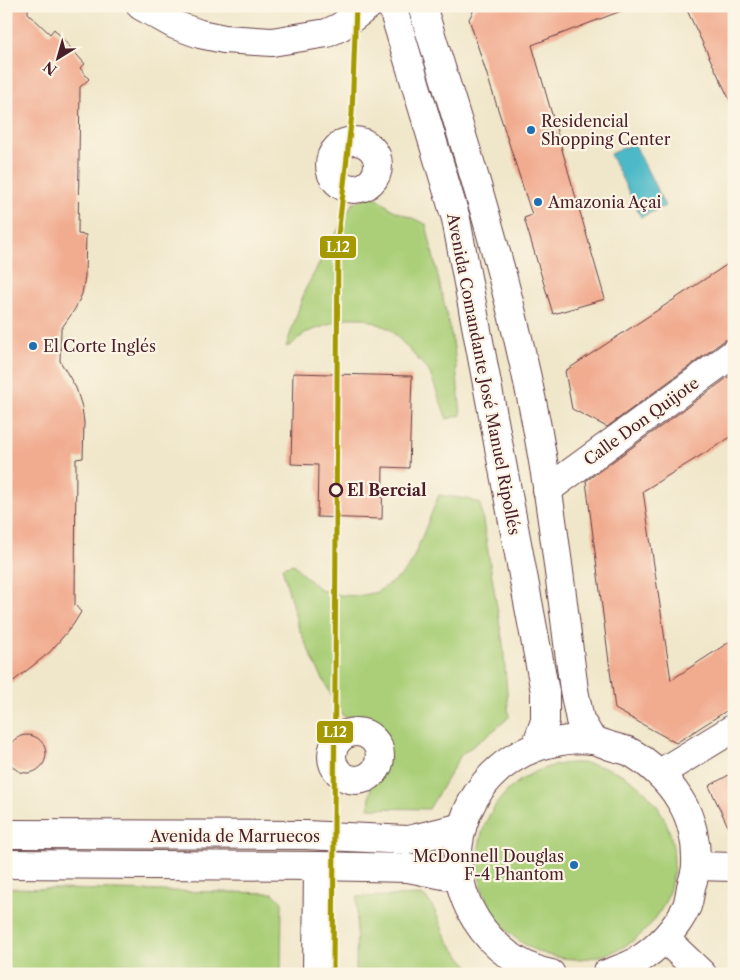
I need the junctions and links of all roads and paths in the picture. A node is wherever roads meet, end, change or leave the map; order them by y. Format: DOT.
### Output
graph roads {
  1 [pos="141,6"];
  2 [pos="368,6"];
  3 [pos="392,6"];
  4 [pos="422,6"];
  5 [pos="734,353"];
  6 [pos="547,490"];
  7 [pos="734,728"];
  8 [pos="592,740"];
  9 [pos="536,746"];
  10 [pos="660,774"];
  11 [pos="462,827"];
  12 [pos="6,834"];
  13 [pos="6,864"];
  14 [pos="318,866"];
  15 [pos="696,866"];
  16 [pos="734,867"];
  17 [pos="459,878"];
  18 [pos="665,939"];
  19 [pos="543,973"];
  20 [pos="317,974"];
  21 [pos="606,974"];
  22 [pos="702,974"];
  1 -- 2 [label="street"];
  3 -- 9 [label="street, Avenida Comandante José Manuel Ripollés"];
  4 -- 6 [label="street, Avenida Comandante José Manuel Ripollés"];
  5 -- 6 [label="street, Calle Don Quijote"];
  6 -- 8 [label="street, Avenida Comandante José Manuel Ripollés"];
  7 -- 10 [label="street"];
  8 -- 9 [label="street"];
  8 -- 10 [label="street"];
  9 -- 11 [label="street"];
  10 -- 15 [label="street"];
  11 -- 12 [label="street, Avenida de Marruecos"];
  11 -- 17 [label="street"];
  13 -- 14 [label="street, Avenida de Marruecos"];
  14 -- 17 [label="street, Avenida de Marruecos"];
  14 -- 20 [label="street"];
  15 -- 16 [label="street"];
  15 -- 18 [label="street"];
  17 -- 19 [label="street"];
  18 -- 21 [label="street"];
  18 -- 22 [label="street"];
}
